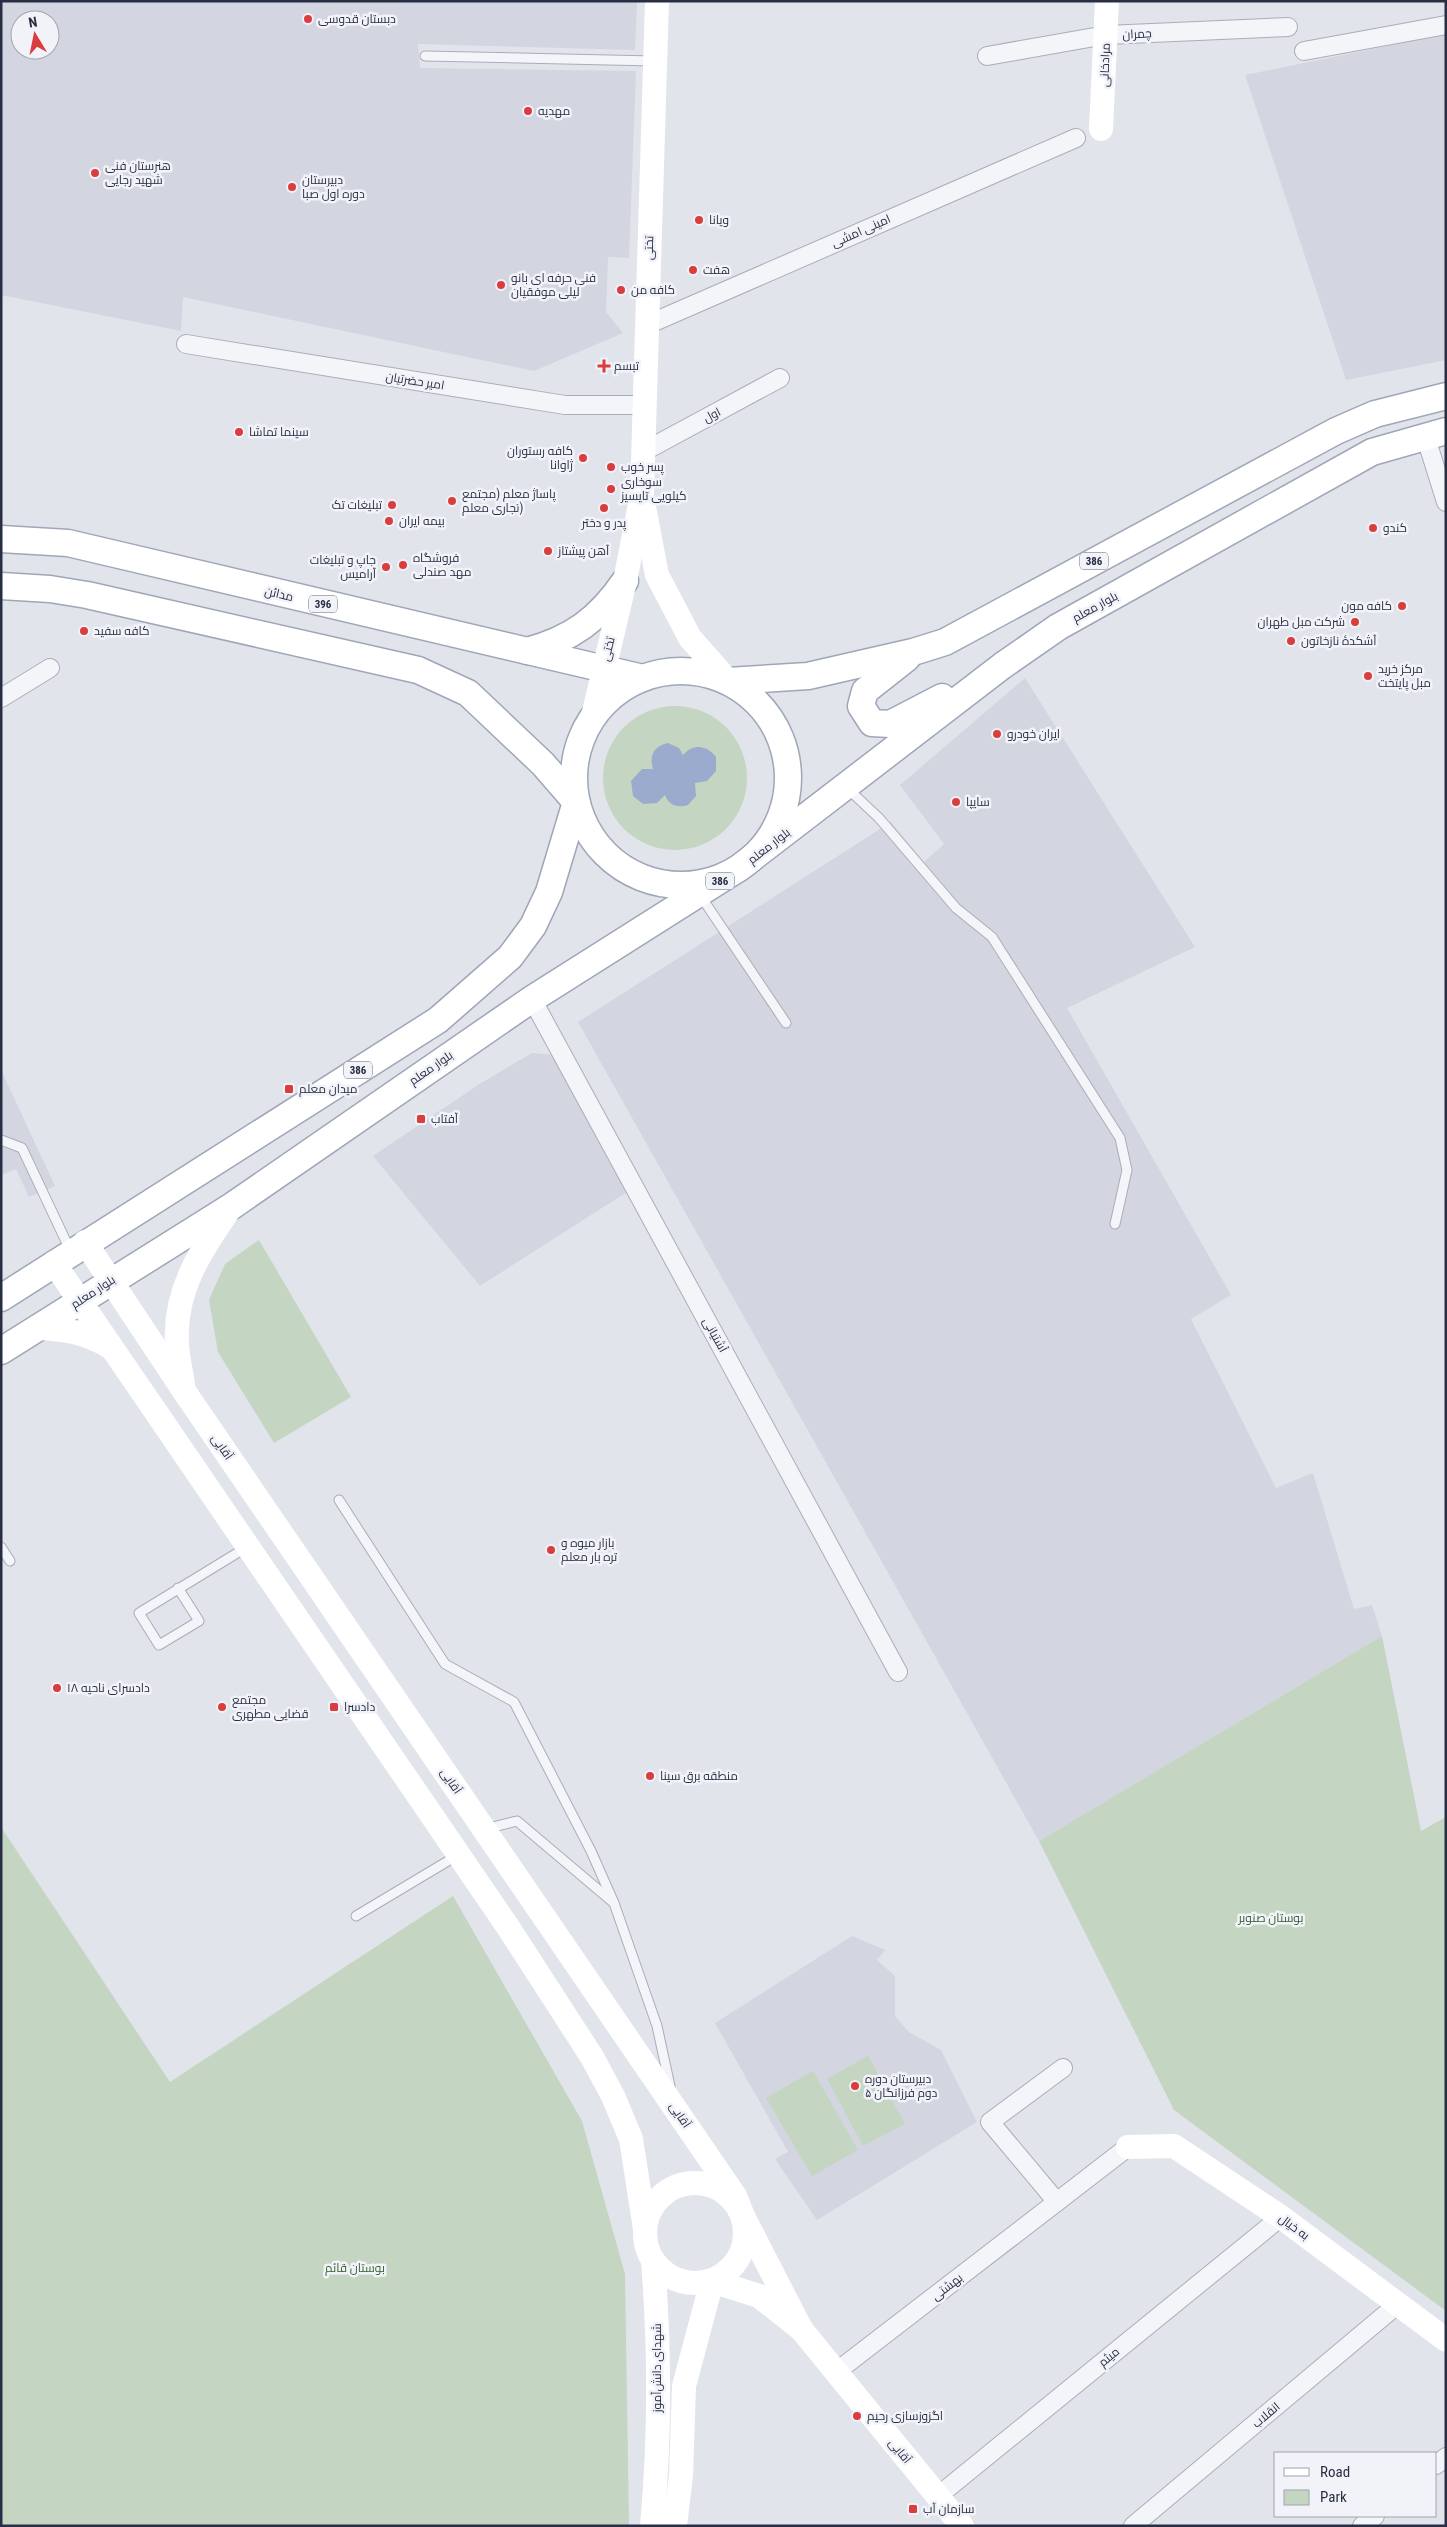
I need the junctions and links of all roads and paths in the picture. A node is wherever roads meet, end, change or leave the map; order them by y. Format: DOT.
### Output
graph roads {
  1 [pos="657,1"];
  2 [pos="1107,1"];
  3 [pos="1446,26"];
  4 [pos="1288,27"];
  5 [pos="1106,35"];
  6 [pos="1304,51"];
  7 [pos="425,56"];
  8 [pos="987,56"];
  9 [pos="654,61"];
  10 [pos="1102,128"];
  11 [pos="1076,138"];
  12 [pos="647,325"];
  13 [pos="186,344"];
  14 [pos="780,378"];
  15 [pos="1446,396"];
  16 [pos="645,405"];
  17 [pos="1435,433"];
  18 [pos="643,452"];
  19 [pos="642,494"];
  20 [pos="1446,502"];
  21 [pos="1,539"];
  22 [pos="625,581"];
  23 [pos="1,586"];
  24 [pos="526,652"];
  25 [pos="914,652"];
  26 [pos="1002,666"];
  27 [pos="50,668"];
  28 [pos="603,670"];
  29 [pos="643,678"];
  30 [pos="728,681"];
  31 [pos="1,698"];
  32 [pos="593,716"];
  33 [pos="846,786"];
  34 [pos="576,802"];
  35 [pos="740,868"];
  36 [pos="699,894"];
  37 [pos="532,999"];
  38 [pos="786,1023"];
  39 [pos="1,1140"];
  40 [pos="232,1206"];
  41 [pos="1115,1224"];
  42 [pos="70,1253"];
  43 [pos="111,1280"];
  44 [pos="1,1298"];
  45 [pos="80,1301"];
  46 [pos="36,1328"];
  47 [pos="111,1348"];
  48 [pos="1,1351"];
  49 [pos="184,1391"];
  50 [pos="339,1500"];
  51 [pos="1,1547"];
  52 [pos="248,1547"];
  53 [pos="10,1561"];
  54 [pos="178,1588"];
  55 [pos="898,1672"];
  56 [pos="484,1829"];
  57 [pos="458,1855"];
  58 [pos="614,1902"];
  59 [pos="356,1916"];
  60 [pos="1063,2068"];
  61 [pos="674,2106"];
  62 [pos="1128,2147"];
  63 [pos="1057,2202"];
  64 [pos="743,2216"];
  65 [pos="1281,2217"];
  66 [pos="645,2229"];
  67 [pos="653,2261"];
  68 [pos="712,2281"];
  69 [pos="1398,2304"];
  70 [pos="801,2329"];
  71 [pos="1446,2340"];
  72 [pos="836,2372"];
  73 [pos="938,2496"];
  74 [pos="1373,2517"];
  75 [pos="652,2526"];
  76 [pos="675,2526"];
  77 [pos="962,2526"];
  78 [pos="1133,2526"];
  79 [pos="1362,2526"];
  1 -- 9 [label="main road, تختی"];
  2 -- 5 [label="main road, مرادخانی"];
  3 -- 6 [label="street"];
  4 -- 5 [label="street, چمران"];
  5 -- 8 [label="street, چمران"];
  5 -- 10 [label="main road, مرادخانی"];
  7 -- 9 [label="lane"];
  9 -- 12 [label="main road, تختی"];
  11 -- 12 [label="street, امینی امشی"];
  12 -- 16 [label="main road, تختی"];
  13 -- 16 [label="street, امیر حضرتیان"];
  14 -- 18 [label="street, اول"];
  15 -- 25 [label="main road, 386"];
  16 -- 18 [label="main road, تختی"];
  17 -- 20 [label="street"];
  17 -- 26 [label="main road, بلوار معلم / 386"];
  18 -- 19 [label="main road, تختی"];
  19 -- 22 [label="main road, تختی"];
  19 -- 30 [label="main road, تختی"];
  21 -- 24 [label="main road, مدائن / 396"];
  22 -- 24 [label="main road"];
  22 -- 28 [label="main road, تختی"];
  23 -- 34 [label="main road"];
  24 -- 28 [label="main road, مدائن / 396"];
  25 -- 26 [label="main road"];
  25 -- 30 [label="main road, 386"];
  26 -- 33 [label="main road, بلوار معلم / 386"];
  27 -- 31 [label="street"];
  28 -- 29 [label="main road, مدائن / 396"];
  28 -- 32 [label="main road, تختی"];
  29 -- 30 [label="main road"];
  29 -- 32 [label="main road"];
  30 -- 35 [label="main road"];
  32 -- 34 [label="main road"];
  33 -- 35 [label="main road, بلوار معلم / 386"];
  33 -- 41 [label="lane"];
  34 -- 35 [label="main road"];
  34 -- 42 [label="main road, 386"];
  35 -- 36 [label="main road, بلوار معلم / 386"];
  36 -- 37 [label="main road, بلوار معلم / 386"];
  36 -- 38 [label="lane"];
  37 -- 40 [label="main road, بلوار معلم / 386"];
  37 -- 55 [label="street, آشتیانی"];
  39 -- 42 [label="lane"];
  40 -- 43 [label="main road, بلوار معلم / 386"];
  40 -- 49 [label="main road"];
  42 -- 43 [label="main road, آقایی"];
  42 -- 44 [label="main road, 386"];
  42 -- 45 [label="main road"];
  43 -- 45 [label="main road, بلوار معلم / 386"];
  43 -- 49 [label="main road, آقایی"];
  45 -- 46 [label="main road, بلوار معلم / 386"];
  45 -- 47 [label="main road"];
  46 -- 47 [label="main road"];
  46 -- 48 [label="main road, بلوار معلم / 386"];
  47 -- 52 [label="main road"];
  49 -- 56 [label="main road, آقایی"];
  50 -- 58 [label="lane"];
  51 -- 53 [label="lane"];
  52 -- 54 [label="lane"];
  52 -- 57 [label="main road"];
  54 -- 54 [label="lane"];
  56 -- 58 [label="lane"];
  56 -- 61 [label="main road, آقایی"];
  57 -- 59 [label="lane"];
  57 -- 66 [label="main road"];
  58 -- 61 [label="lane"];
  60 -- 63 [label="street"];
  61 -- 64 [label="main road, آقایی"];
  62 -- 63 [label="street, بهشتی"];
  62 -- 65 [label="main road, به خیال"];
  63 -- 72 [label="street, بهشتی"];
  64 -- 66 [label="main road"];
  64 -- 68 [label="main road"];
  64 -- 70 [label="main road, آقایی"];
  65 -- 69 [label="main road, به خیال"];
  65 -- 73 [label="street, میثم"];
  66 -- 67 [label="main road"];
  67 -- 68 [label="main road"];
  67 -- 75 [label="main road, شهدای دانش‌آموز"];
  68 -- 70 [label="main road, آقایی"];
  68 -- 76 [label="main road, شهدای دانش‌آموز"];
  69 -- 71 [label="main road, به خیال"];
  69 -- 78 [label="street, انقلاب"];
  70 -- 72 [label="main road, آقایی"];
  72 -- 73 [label="main road, آقایی"];
  73 -- 77 [label="main road, آقایی"];
  74 -- 79 [label="street"];
}
